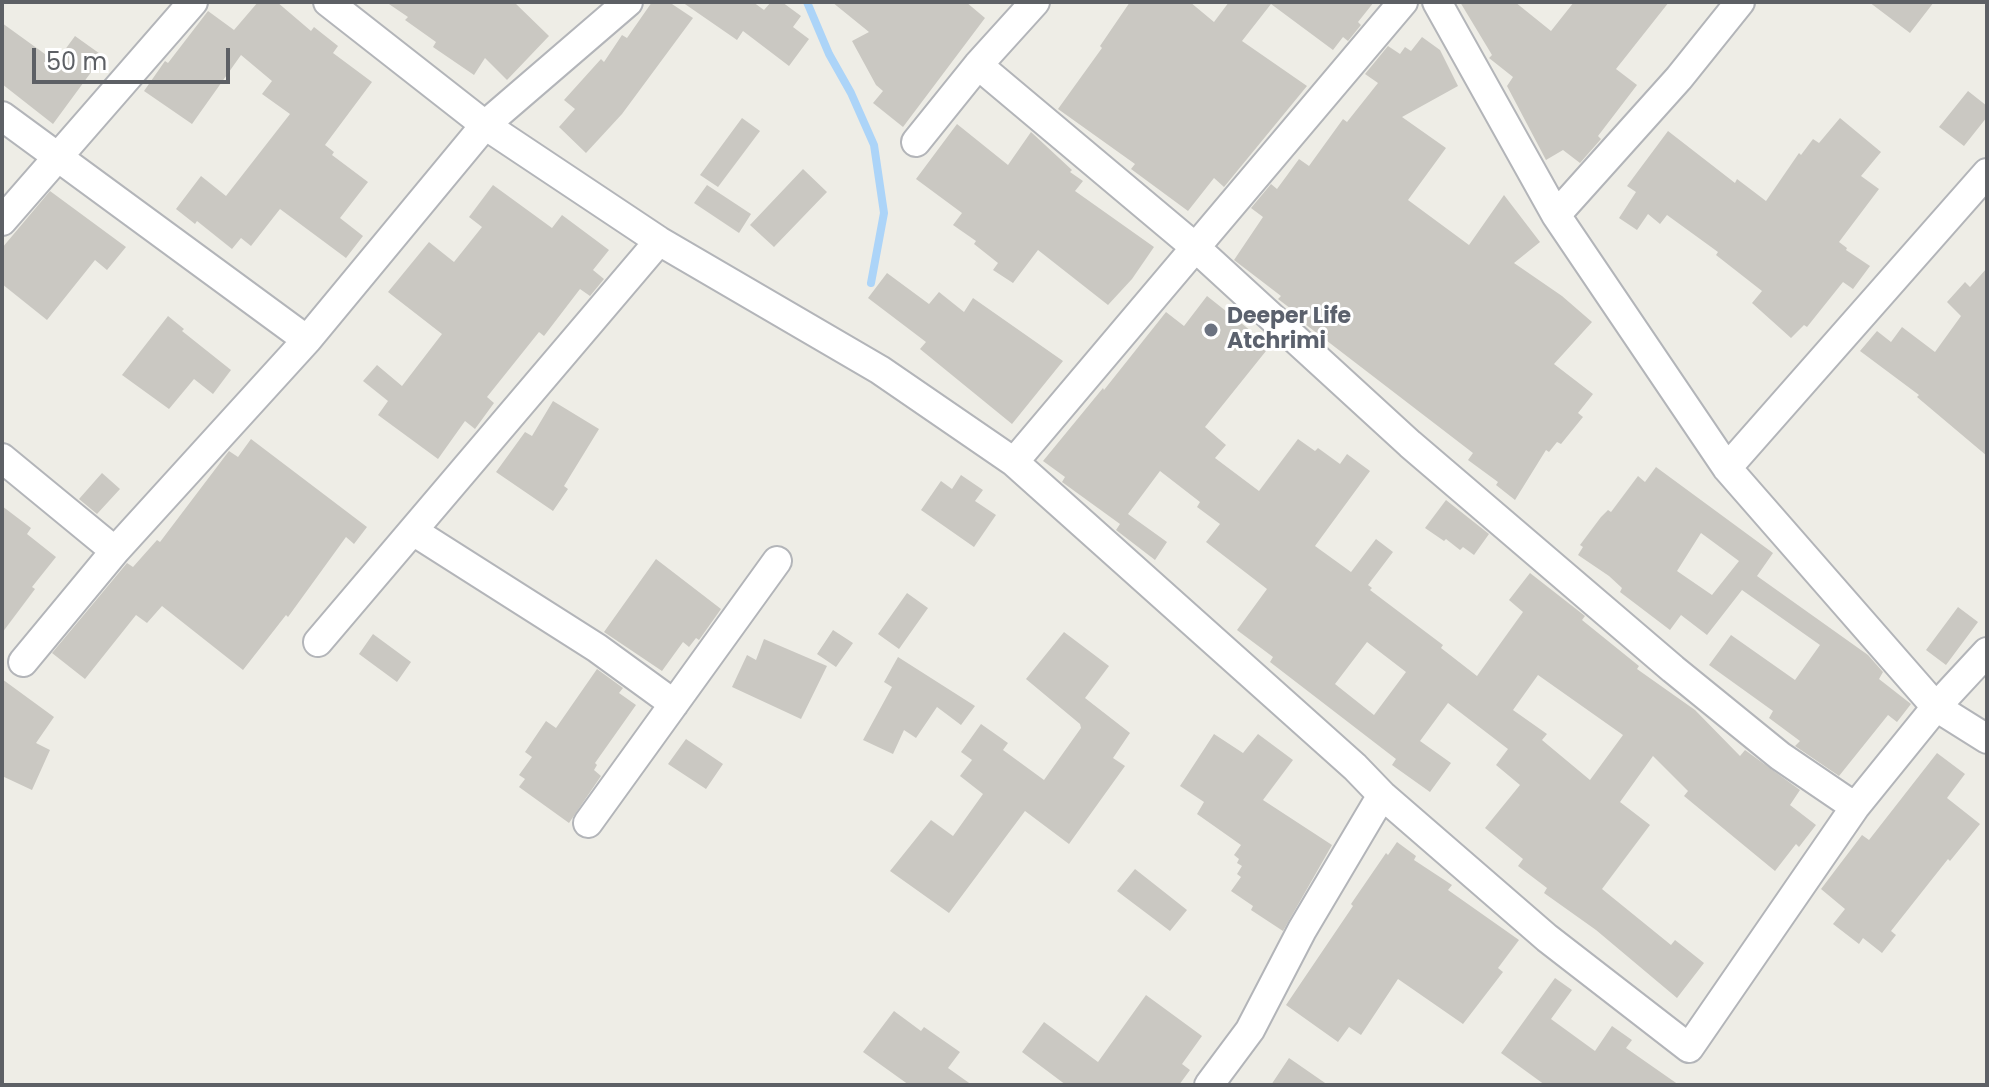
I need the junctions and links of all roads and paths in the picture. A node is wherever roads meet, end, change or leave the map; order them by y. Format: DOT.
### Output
graph roads {
  1 [pos="193,2"];
  2 [pos="328,2"];
  3 [pos="628,2"];
  4 [pos="1035,2"];
  5 [pos="1403,2"];
  6 [pos="1437,2"];
  7 [pos="1740,2"];
  8 [pos="978,65"];
  9 [pos="2,116"];
  10 [pos="485,125"];
  11 [pos="916,142"];
  12 [pos="60,157"];
  13 [pos="1987,173"];
  14 [pos="1556,215"];
  15 [pos="2,221"];
  16 [pos="659,241"];
  17 [pos="1196,248"];
  18 [pos="307,340"];
  19 [pos="2,458"];
  20 [pos="1014,462"];
  21 [pos="1727,468"];
  22 [pos="413,531"];
  23 [pos="115,551"];
  24 [pos="777,561"];
  25 [pos="318,642"];
  26 [pos="1987,652"];
  27 [pos="23,662"];
  28 [pos="674,704"];
  29 [pos="1936,707"];
  30 [pos="1987,739"];
  31 [pos="1382,795"];
  32 [pos="1855,807"];
  33 [pos="588,823"];
  34 [pos="1209,1085"];
  1 -- 12 [label="street"];
  2 -- 10 [label="street"];
  3 -- 10 [label="street"];
  4 -- 8 [label="street"];
  5 -- 17 [label="street"];
  6 -- 14 [label="street"];
  7 -- 14 [label="street"];
  8 -- 11 [label="street"];
  8 -- 17 [label="street"];
  9 -- 12 [label="street"];
  10 -- 16 [label="street"];
  10 -- 18 [label="street"];
  12 -- 15 [label="street"];
  12 -- 18 [label="street"];
  13 -- 21 [label="street"];
  14 -- 21 [label="street"];
  16 -- 20 [label="street"];
  16 -- 22 [label="street"];
  17 -- 20 [label="street"];
  17 -- 32 [label="street"];
  18 -- 23 [label="street"];
  19 -- 23 [label="street"];
  20 -- 31 [label="street"];
  21 -- 29 [label="street"];
  22 -- 25 [label="street"];
  22 -- 28 [label="street"];
  23 -- 27 [label="street"];
  24 -- 28 [label="street"];
  26 -- 29 [label="street"];
  28 -- 33 [label="street"];
  29 -- 30 [label="street"];
  29 -- 32 [label="street"];
  31 -- 32 [label="street"];
  31 -- 34 [label="street"];
}
